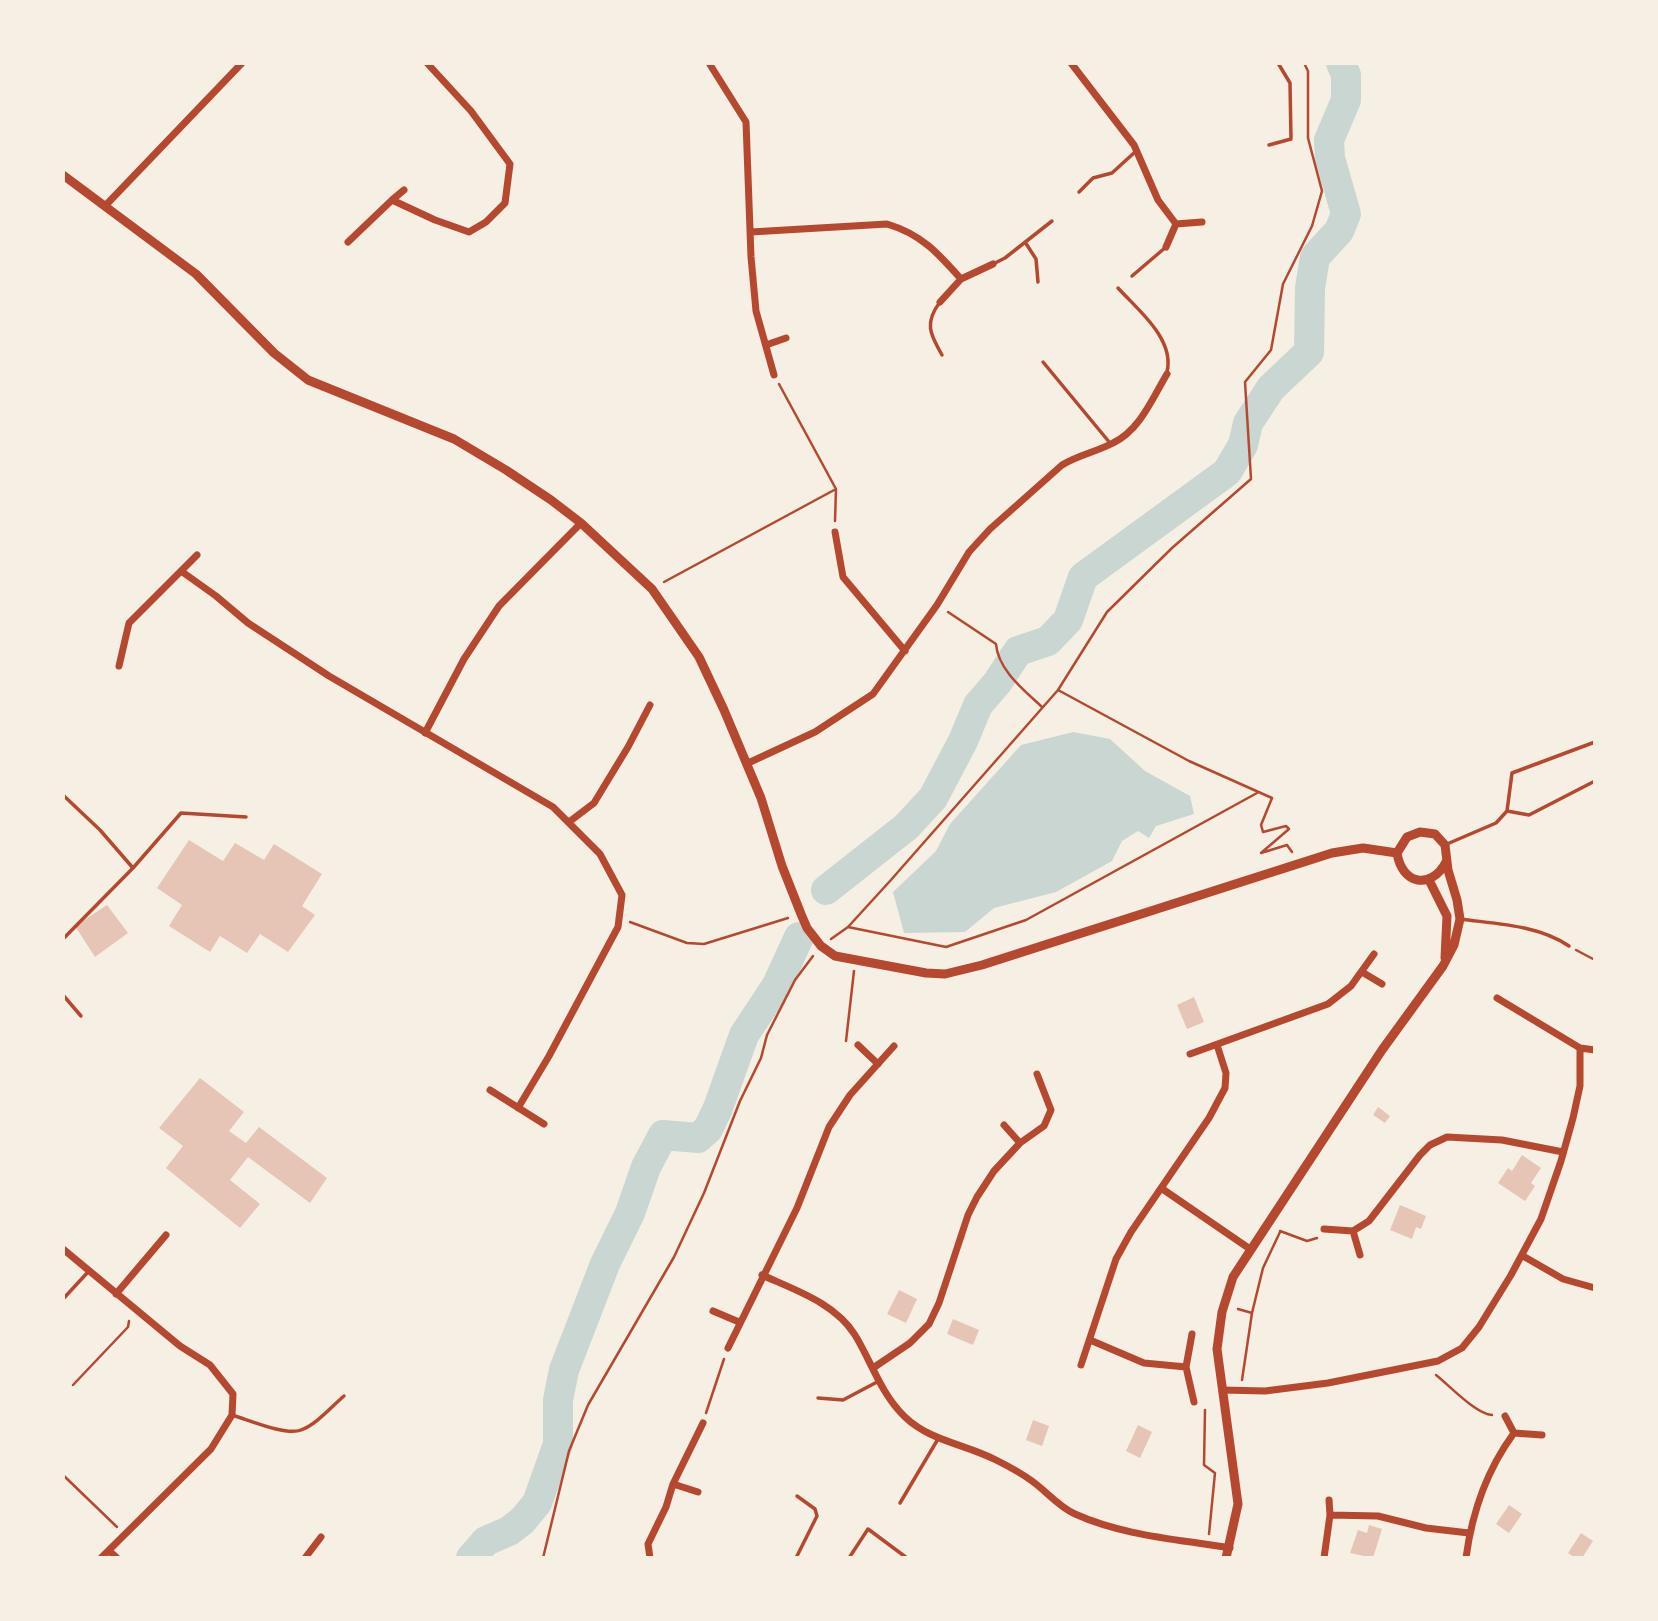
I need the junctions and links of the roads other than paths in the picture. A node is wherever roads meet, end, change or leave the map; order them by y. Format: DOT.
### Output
graph roads {
  1 [pos="242,63"];
  2 [pos="427,63"];
  3 [pos="709,63"];
  4 [pos="1070,63"];
  5 [pos="1278,63"];
  6 [pos="1269,145"];
  7 [pos="1136,150"];
  8 [pos="63,175"];
  9 [pos="404,190"];
  10 [pos="1079,192"];
  11 [pos="392,200"];
  12 [pos="105,206"];
  13 [pos="1052,221"];
  14 [pos="1202,222"];
  15 [pos="1176,224"];
  16 [pos="751,232"];
  17 [pos="348,242"];
  18 [pos="1025,242"];
  19 [pos="1166,247"];
  20 [pos="993,264"];
  21 [pos="1132,275"];
  22 [pos="961,279"];
  23 [pos="1038,282"];
  24 [pos="1118,288"];
  25 [pos="940,302"];
  26 [pos="786,338"];
  27 [pos="766,345"];
  28 [pos="942,355"];
  29 [pos="1044,362"];
  30 [pos="1167,374"];
  31 [pos="774,375"];
  32 [pos="1111,444"];
  33 [pos="581,523"];
  34 [pos="835,532"];
  35 [pos="197,555"];
  36 [pos="181,571"];
  37 [pos="905,651"];
  38 [pos="119,666"];
  39 [pos="650,705"];
  40 [pos="425,733"];
  41 [pos="1595,742"];
  42 [pos="746,764"];
  43 [pos="1595,781"];
  44 [pos="63,795"];
  45 [pos="1507,811"];
  46 [pos="246,817"];
  47 [pos="569,822"];
  48 [pos="1446,845"];
  49 [pos="1397,853"];
  50 [pos="1446,862"];
  51 [pos="133,868"];
  52 [pos="1429,880"];
  53 [pos="1460,919"];
  54 [pos="63,939"];
  55 [pos="1569,946"];
  56 [pos="1374,954"];
  57 [pos="1443,966"];
  58 [pos="1362,972"];
  59 [pos="1382,984"];
  60 [pos="63,995"];
  61 [pos="1497,998"];
  62 [pos="81,1016"];
  63 [pos="858,1045"];
  64 [pos="1217,1045"];
  65 [pos="894,1046"];
  66 [pos="1580,1048"];
  67 [pos="1595,1050"];
  68 [pos="1190,1054"];
  69 [pos="878,1064"];
  70 [pos="1037,1074"];
  71 [pos="490,1090"];
  72 [pos="518,1108"];
  73 [pos="544,1124"];
  74 [pos="1004,1125"];
  75 [pos="1020,1143"];
  76 [pos="1563,1152"];
  77 [pos="1161,1188"];
  78 [pos="1324,1229"];
  79 [pos="1353,1231"];
  80 [pos="166,1235"];
  81 [pos="63,1249"];
  82 [pos="1250,1249"];
  83 [pos="1360,1255"];
  84 [pos="1523,1256"];
  85 [pos="88,1271"];
  86 [pos="762,1275"];
  87 [pos="1595,1288"];
  88 [pos="116,1294"];
  89 [pos="63,1299"];
  90 [pos="713,1311"];
  91 [pos="739,1322"];
  92 [pos="1192,1334"];
  93 [pos="1090,1340"];
  94 [pos="728,1348"];
  95 [pos="1080,1365"];
  96 [pos="1186,1367"];
  97 [pos="873,1368"];
  98 [pos="879,1381"];
  99 [pos="1222,1390"];
  100 [pos="344,1396"];
  101 [pos="818,1398"];
  102 [pos="1194,1402"];
  103 [pos="232,1415"];
  104 [pos="1505,1416"];
  105 [pos="703,1423"];
  106 [pos="1514,1433"];
  107 [pos="1542,1435"];
  108 [pos="939,1438"];
  109 [pos="673,1484"];
  110 [pos="698,1492"];
  111 [pos="797,1496"];
  112 [pos="1329,1500"];
  113 [pos="900,1503"];
  114 [pos="1330,1515"];
  115 [pos="1469,1533"];
  116 [pos="321,1537"];
  117 [pos="1230,1548"];
  118 [pos="109,1551"];
  119 [pos="101,1558"];
  120 [pos="117,1558"];
  121 [pos="305,1558"];
  122 [pos="650,1558"];
  123 [pos="796,1558"];
  124 [pos="849,1558"];
  125 [pos="907,1558"];
  126 [pos="1226,1558"];
  127 [pos="1324,1558"];
  128 [pos="1466,1558"];
  1 -- 12 [label="street"];
  2 -- 11 [label="street"];
  3 -- 16 [label="street"];
  4 -- 7 [label="street"];
  5 -- 6 [label="lane"];
  7 -- 10 [label="lane"];
  7 -- 15 [label="street"];
  8 -- 12 [label="street"];
  9 -- 11 [label="street"];
  11 -- 17 [label="street"];
  12 -- 33 [label="street"];
  13 -- 18 [label="lane"];
  14 -- 15 [label="street"];
  15 -- 19 [label="street"];
  16 -- 22 [label="street"];
  16 -- 27 [label="street"];
  18 -- 20 [label="lane"];
  18 -- 23 [label="lane"];
  19 -- 21 [label="lane"];
  20 -- 22 [label="street"];
  22 -- 25 [label="street"];
  24 -- 30 [label="lane"];
  25 -- 28 [label="lane"];
  26 -- 27 [label="street"];
  27 -- 31 [label="street"];
  29 -- 32 [label="lane"];
  30 -- 32 [label="street"];
  32 -- 37 [label="street"];
  33 -- 40 [label="street"];
  33 -- 42 [label="street"];
  34 -- 37 [label="street"];
  35 -- 36 [label="street"];
  36 -- 38 [label="street"];
  36 -- 40 [label="street"];
  37 -- 42 [label="street"];
  39 -- 47 [label="street"];
  40 -- 47 [label="street"];
  41 -- 45 [label="lane"];
  42 -- 49 [label="street"];
  43 -- 45 [label="lane"];
  44 -- 51 [label="lane"];
  45 -- 48 [label="lane"];
  46 -- 51 [label="lane"];
  47 -- 72 [label="street"];
  48 -- 49 [label="street"];
  48 -- 50 [label="street"];
  49 -- 52 [label="street"];
  50 -- 52 [label="street"];
  50 -- 53 [label="street"];
  51 -- 54 [label="lane"];
  52 -- 57 [label="street"];
  53 -- 55 [label="lane"];
  53 -- 57 [label="street"];
  56 -- 58 [label="street"];
  57 -- 82 [label="street"];
  58 -- 59 [label="street"];
  58 -- 64 [label="street"];
  60 -- 62 [label="lane"];
  61 -- 66 [label="street"];
  63 -- 69 [label="street"];
  64 -- 68 [label="street"];
  64 -- 77 [label="street"];
  65 -- 69 [label="street"];
  66 -- 67 [label="street"];
  66 -- 76 [label="street"];
  69 -- 86 [label="street"];
  70 -- 75 [label="street"];
  71 -- 72 [label="street"];
  72 -- 73 [label="street"];
  74 -- 75 [label="street"];
  75 -- 97 [label="street"];
  76 -- 79 [label="street"];
  76 -- 84 [label="street"];
  77 -- 82 [label="street"];
  77 -- 93 [label="street"];
  78 -- 79 [label="street"];
  79 -- 83 [label="street"];
  80 -- 88 [label="street"];
  81 -- 85 [label="street"];
  82 -- 99 [label="street"];
  84 -- 87 [label="street"];
  84 -- 99 [label="street"];
  85 -- 88 [label="street"];
  85 -- 89 [label="lane"];
  86 -- 91 [label="street"];
  86 -- 97 [label="street"];
  88 -- 103 [label="street"];
  90 -- 91 [label="street"];
  91 -- 94 [label="street"];
  92 -- 96 [label="street"];
  93 -- 95 [label="street"];
  93 -- 96 [label="street"];
  96 -- 102 [label="street"];
  97 -- 98 [label="street"];
  98 -- 101 [label="lane"];
  98 -- 108 [label="street"];
  99 -- 117 [label="street"];
  100 -- 103 [label="lane"];
  103 -- 118 [label="street"];
  104 -- 106 [label="street"];
  105 -- 109 [label="street"];
  106 -- 107 [label="street"];
  106 -- 115 [label="street"];
  108 -- 113 [label="lane"];
  108 -- 117 [label="street"];
  109 -- 110 [label="street"];
  109 -- 122 [label="street"];
  111 -- 123 [label="lane"];
  112 -- 114 [label="street"];
  114 -- 115 [label="street"];
  114 -- 127 [label="street"];
  115 -- 128 [label="street"];
  116 -- 121 [label="street"];
  117 -- 126 [label="street"];
  118 -- 119 [label="street"];
  118 -- 120 [label="street"];
  124 -- 125 [label="lane"];
}
